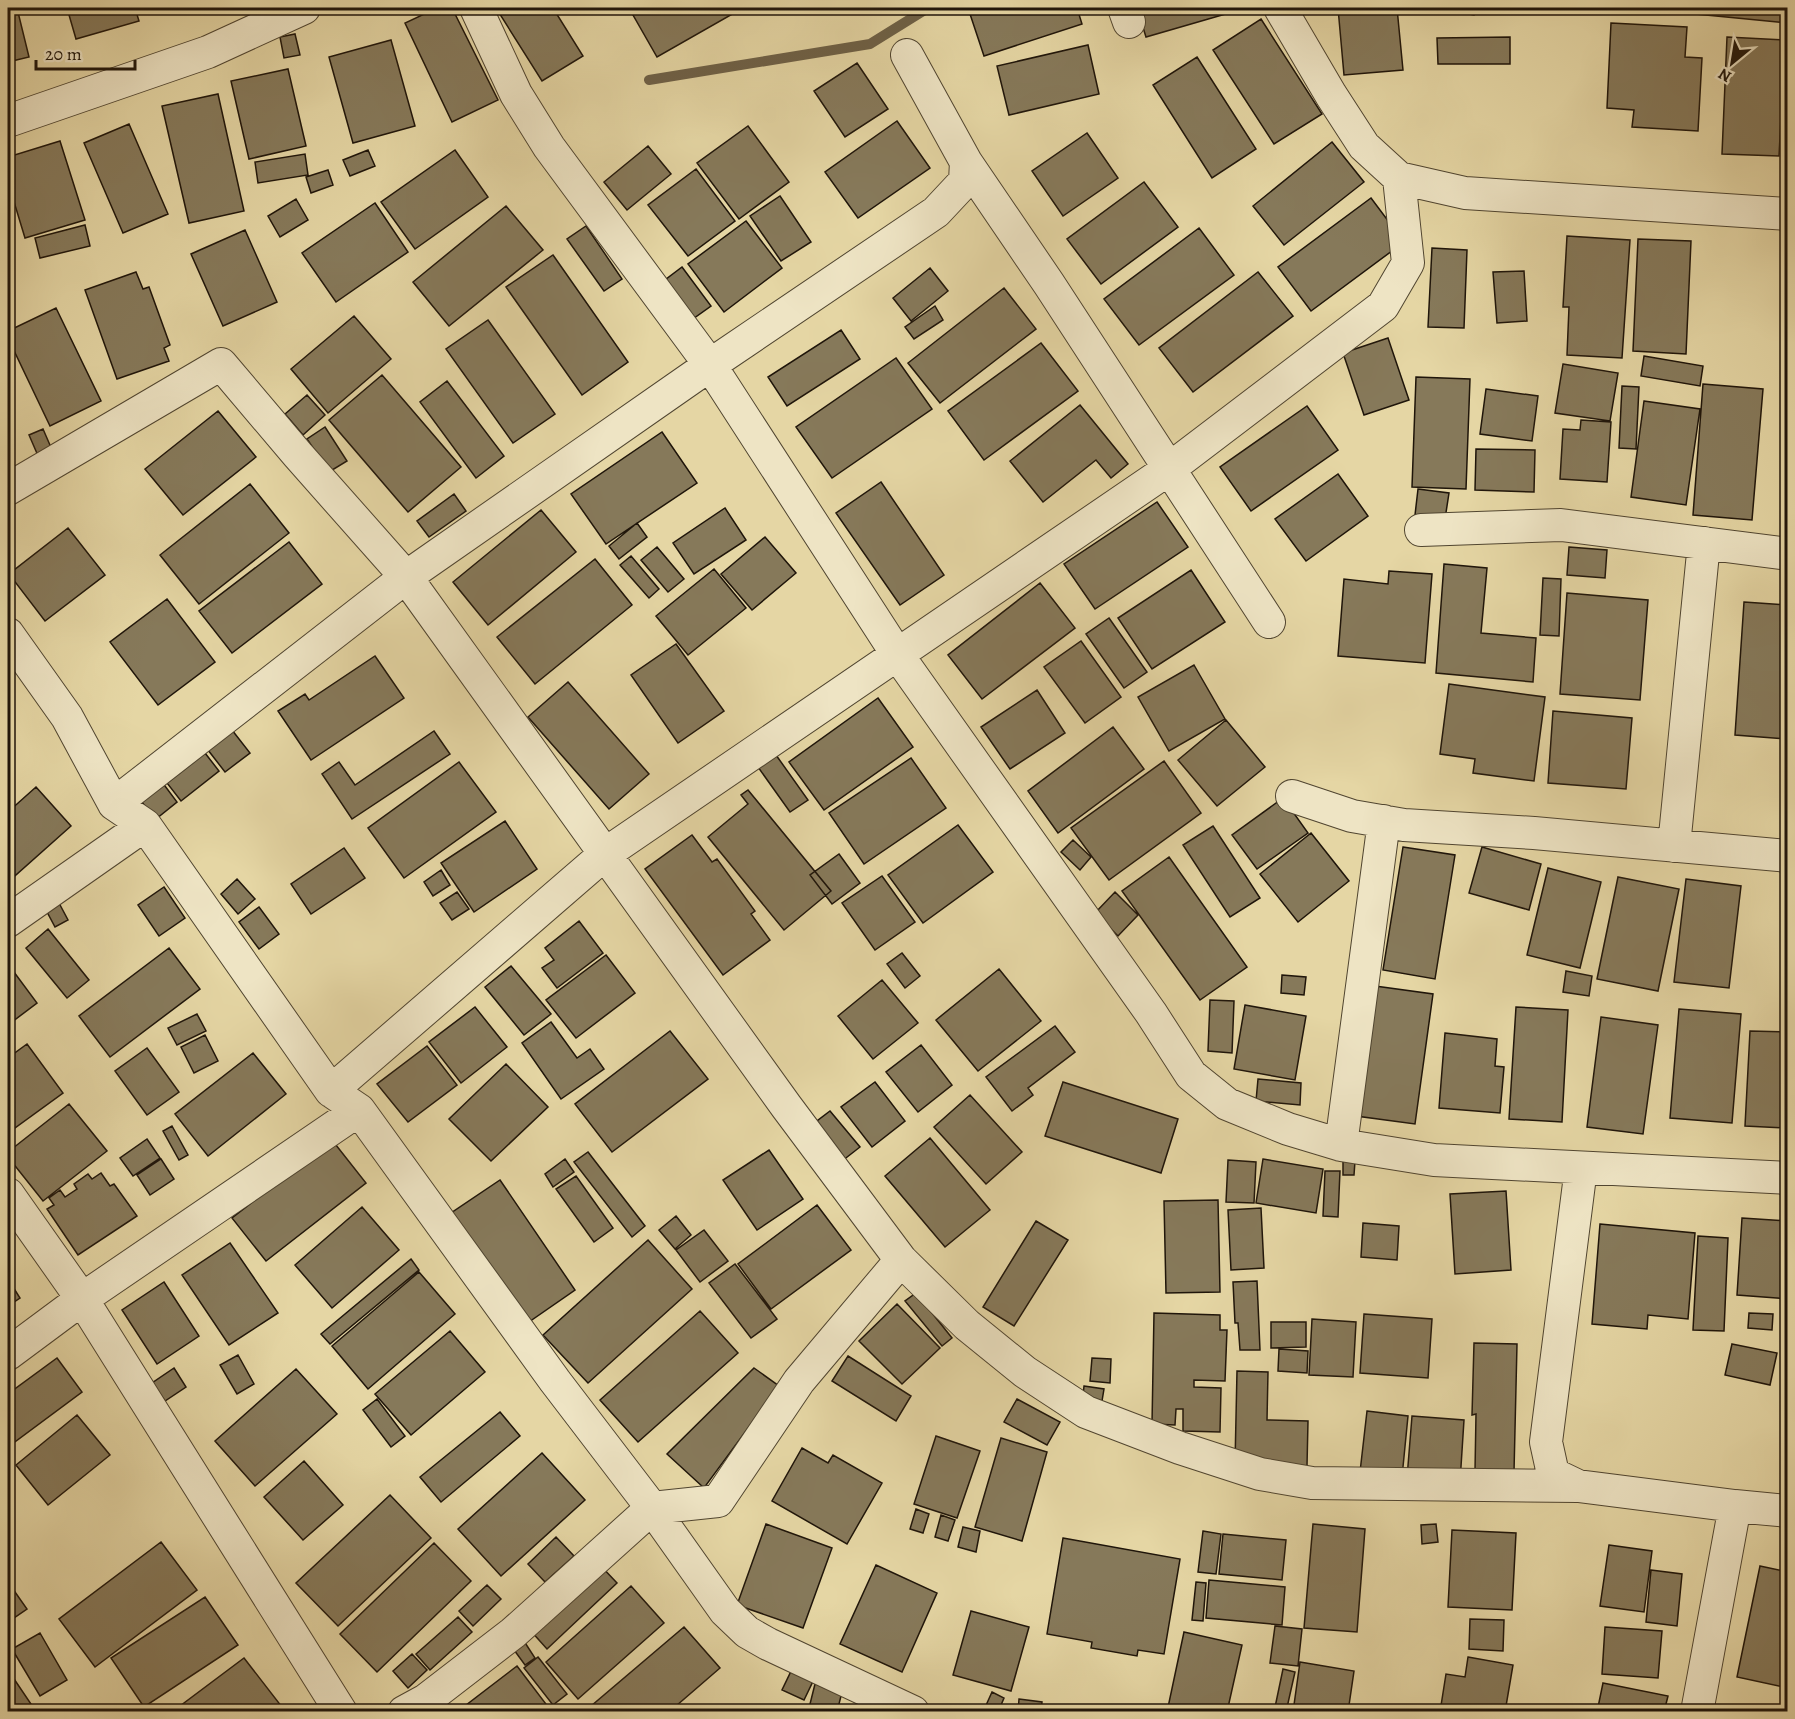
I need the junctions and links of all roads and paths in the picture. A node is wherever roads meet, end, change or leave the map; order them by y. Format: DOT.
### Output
graph roads {
  1 [pos="304,8"];
  2 [pos="476,8"];
  3 [pos="1280,8"];
  4 [pos="907,55"];
  5 [pos="8,121"];
  6 [pos="966,162"];
  7 [pos="1399,178"];
  8 [pos="1788,214"];
  9 [pos="710,365"];
  10 [pos="1169,470"];
  11 [pos="8,489"];
  12 [pos="1421,530"];
  13 [pos="1704,543"];
  14 [pos="1788,554"];
  15 [pos="406,577"];
  16 [pos="1269,622"];
  17 [pos="8,634"];
  18 [pos="897,654"];
  19 [pos="1292,796"];
  20 [pos="114,804"];
  21 [pos="1384,821"];
  22 [pos="145,825"];
  23 [pos="1674,846"];
  24 [pos="605,854"];
  25 [pos="1788,856"];
  26 [pos="8,921"];
  27 [pos="331,1092"];
  28 [pos="359,1110"];
  29 [pos="1341,1145"];
  30 [pos="1581,1168"];
  31 [pos="1788,1178"];
  32 [pos="8,1194"];
  33 [pos="901,1260"];
  34 [pos="81,1299"];
  35 [pos="8,1354"];
  36 [pos="1578,1486"];
  37 [pos="1735,1506"];
  38 [pos="652,1508"];
  39 [pos="1788,1510"];
  40 [pos="341,1712"];
  41 [pos="404,1712"];
  42 [pos="913,1712"];
  43 [pos="1697,1712"];
  1 -- 5 [label="street"];
  2 -- 9 [label="street"];
  3 -- 7 [label="street"];
  4 -- 6 [label="street"];
  6 -- 9 [label="street"];
  6 -- 10 [label="street"];
  7 -- 8 [label="street"];
  7 -- 10 [label="street"];
  9 -- 15 [label="street"];
  9 -- 18 [label="street"];
  10 -- 16 [label="street"];
  10 -- 18 [label="street"];
  11 -- 15 [label="street"];
  12 -- 13 [label="street"];
  13 -- 14 [label="street"];
  13 -- 23 [label="street"];
  15 -- 20 [label="street"];
  15 -- 24 [label="street"];
  17 -- 20 [label="street"];
  18 -- 24 [label="street"];
  18 -- 29 [label="street"];
  19 -- 21 [label="street"];
  20 -- 22 [label="street"];
  21 -- 23 [label="street"];
  21 -- 29 [label="street"];
  22 -- 26 [label="street"];
  22 -- 27 [label="street"];
  23 -- 25 [label="street"];
  24 -- 27 [label="street"];
  24 -- 33 [label="street"];
  27 -- 28 [label="street"];
  28 -- 34 [label="street"];
  28 -- 38 [label="street"];
  29 -- 30 [label="street"];
  30 -- 31 [label="street"];
  30 -- 36 [label="street"];
  32 -- 34 [label="street"];
  33 -- 36 [label="street"];
  33 -- 38 [label="street"];
  34 -- 35 [label="street"];
  34 -- 40 [label="street"];
  36 -- 37 [label="street"];
  37 -- 39 [label="street"];
  37 -- 43 [label="street"];
  38 -- 41 [label="street"];
  38 -- 42 [label="street"];
}
